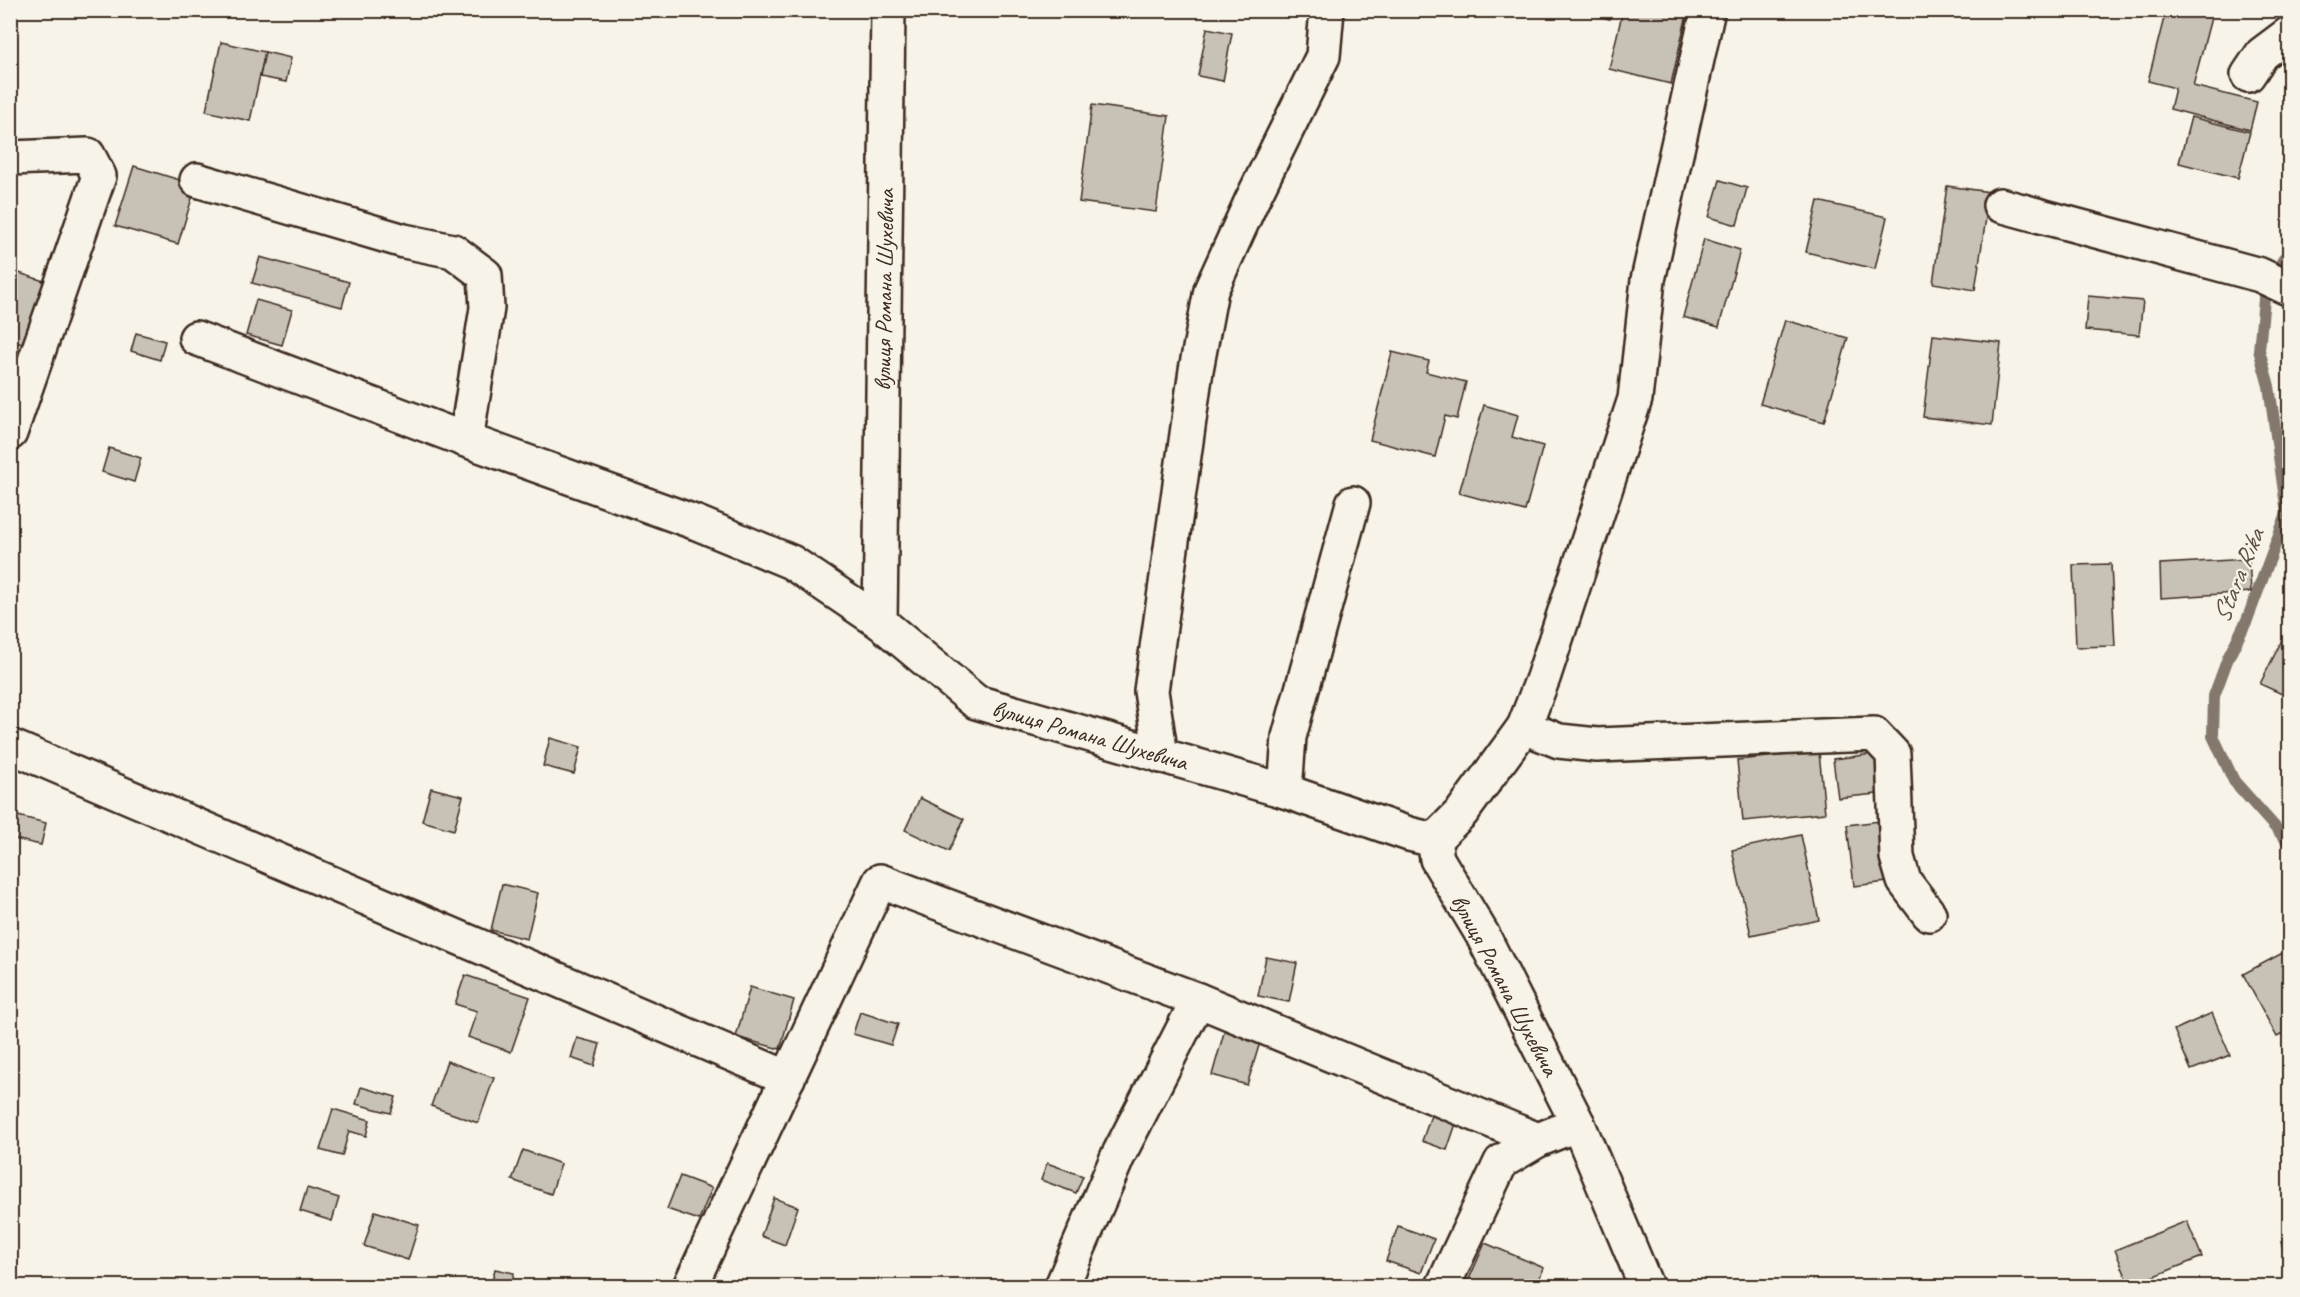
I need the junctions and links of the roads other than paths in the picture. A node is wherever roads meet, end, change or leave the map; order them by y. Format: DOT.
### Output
graph roads {
  1 [pos="888,10"];
  2 [pos="1327,10"];
  3 [pos="1708,10"];
  4 [pos="2289,33"];
  5 [pos="2248,75"];
  6 [pos="10,158"];
  7 [pos="197,180"];
  8 [pos="2000,205"];
  9 [pos="2289,289"];
  10 [pos="196,338"];
  11 [pos="10,433"];
  12 [pos="466,440"];
  13 [pos="1353,502"];
  14 [pos="880,622"];
  15 [pos="1524,727"];
  16 [pos="10,746"];
  17 [pos="1161,756"];
  18 [pos="1285,791"];
  19 [pos="1434,840"];
  20 [pos="1929,914"];
  21 [pos="1198,1000"];
  22 [pos="788,1078"];
  23 [pos="1578,1124"];
  24 [pos="1538,1140"];
  25 [pos="690,1287"];
  26 [pos="1062,1287"];
  27 [pos="1443,1287"];
  28 [pos="1646,1287"];
  1 -- 14 [label="street, вулиця Романа Шухевича"];
  2 -- 17 [label="street"];
  3 -- 15 [label="street"];
  4 -- 5 [label="street"];
  6 -- 11 [label="street"];
  7 -- 12 [label="street"];
  8 -- 9 [label="street"];
  10 -- 12 [label="street"];
  12 -- 14 [label="street"];
  13 -- 18 [label="street"];
  14 -- 17 [label="street, вулиця Романа Шухевича"];
  15 -- 19 [label="street"];
  15 -- 20 [label="street"];
  16 -- 22 [label="street"];
  17 -- 18 [label="street, вулиця Романа Шухевича"];
  18 -- 19 [label="street, вулиця Романа Шухевича"];
  19 -- 23 [label="street, вулиця Романа Шухевича"];
  21 -- 22 [label="street"];
  21 -- 24 [label="street"];
  21 -- 26 [label="street"];
  22 -- 25 [label="street"];
  23 -- 24 [label="street"];
  23 -- 28 [label="street, вулиця Романа Шухевича"];
  24 -- 27 [label="street"];
}
